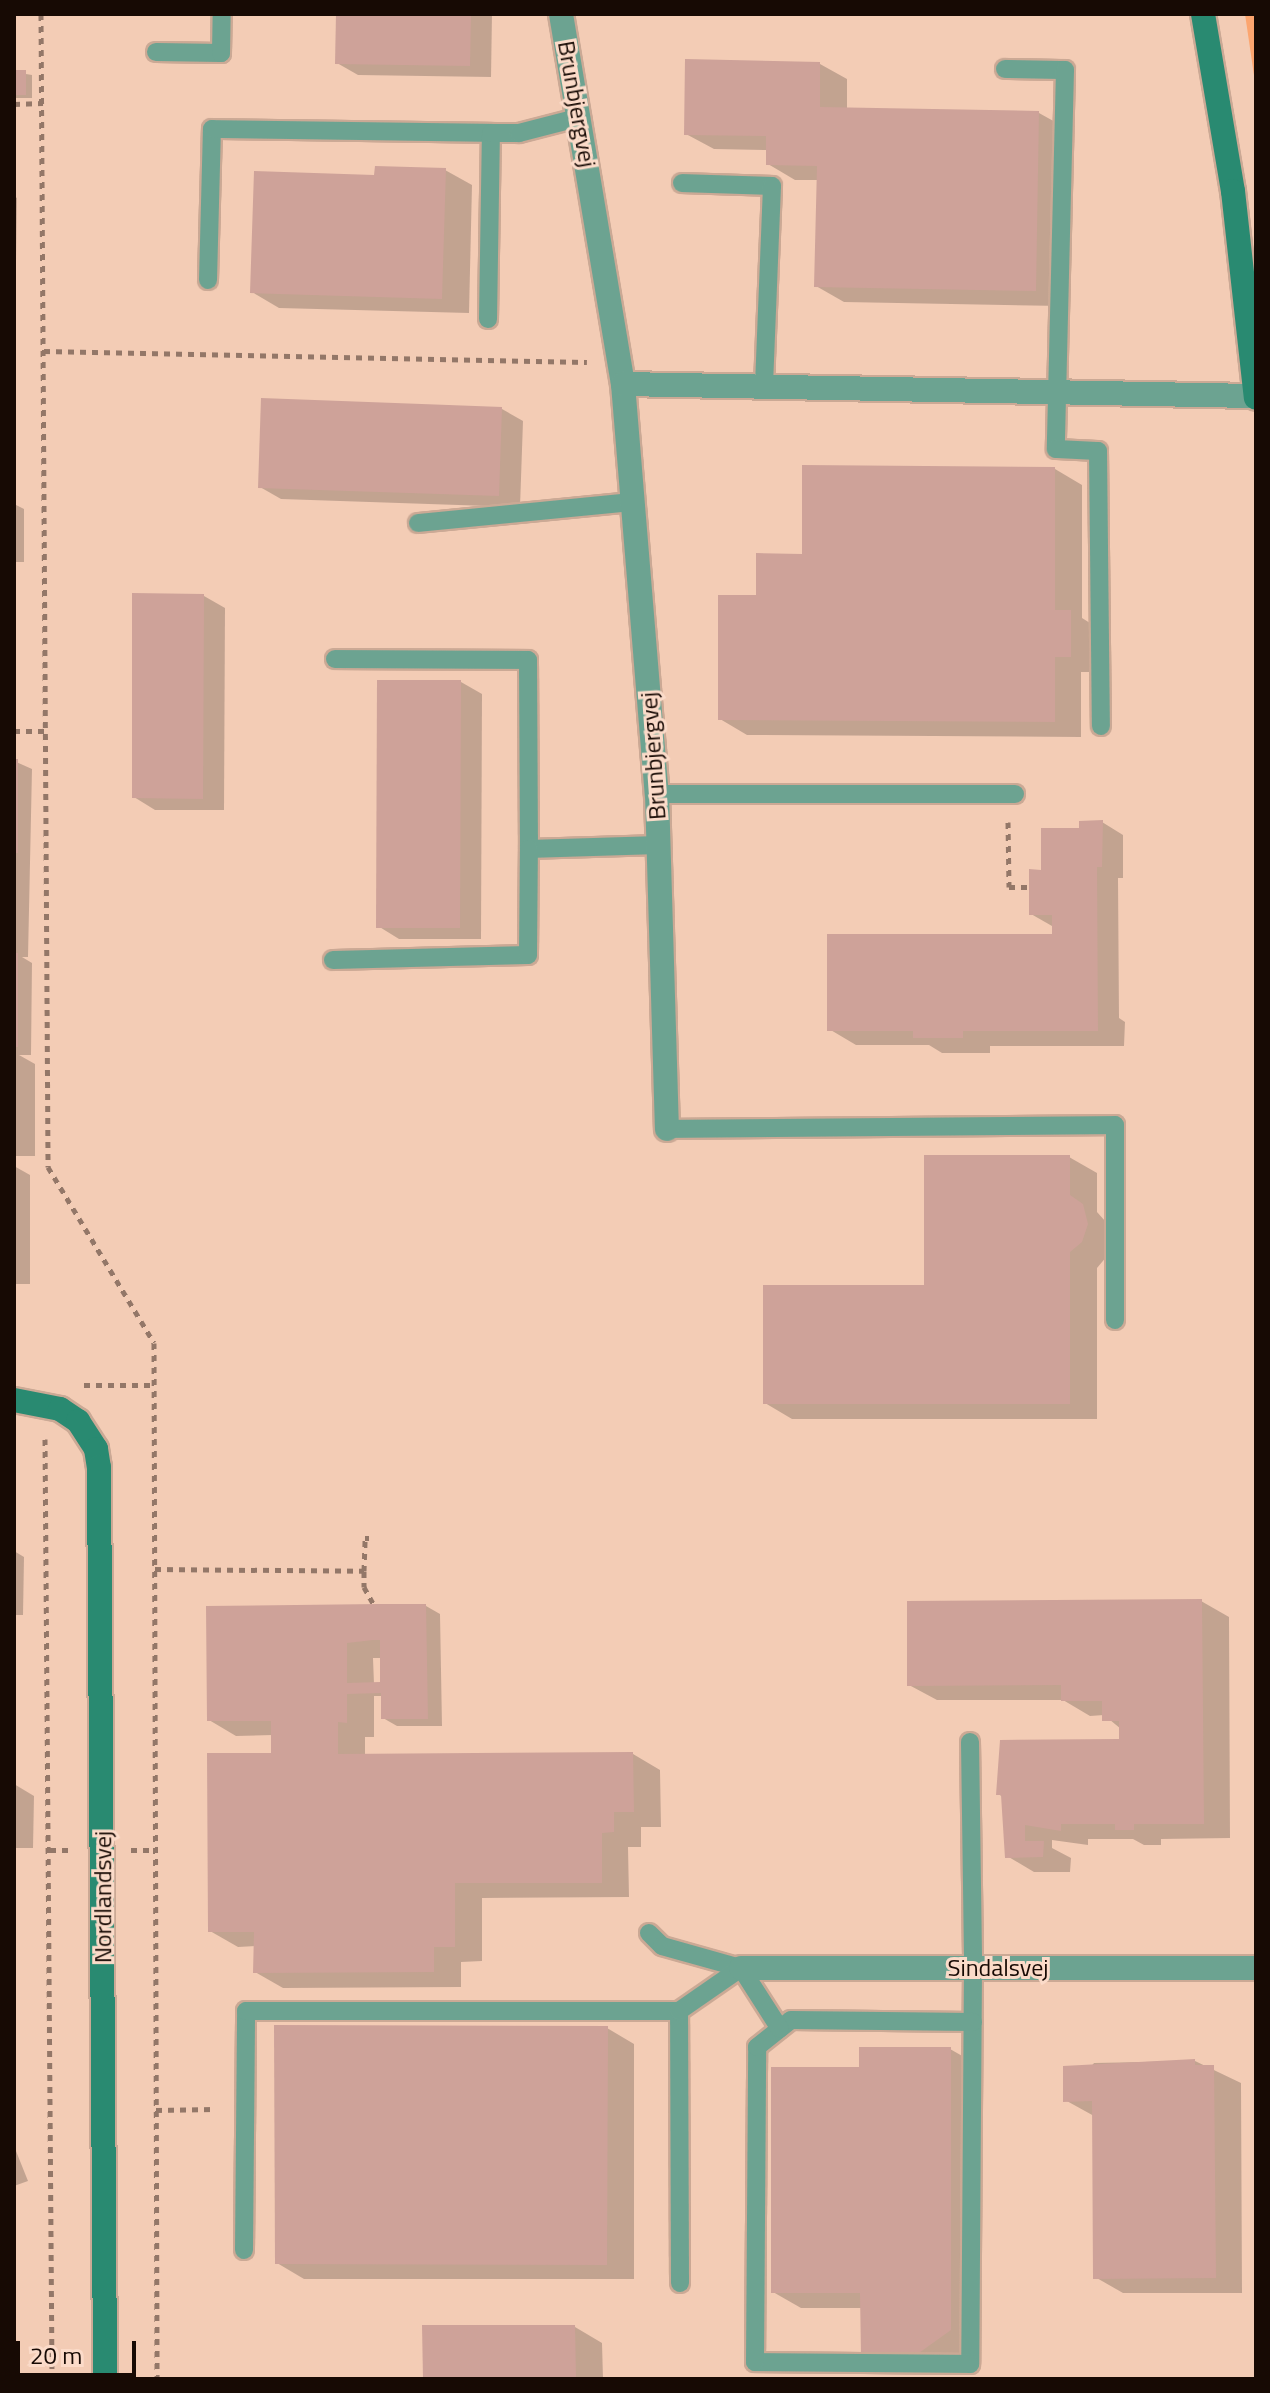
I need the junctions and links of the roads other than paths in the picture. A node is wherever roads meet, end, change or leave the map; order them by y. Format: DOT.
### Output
graph roads {
  1 [pos="222,14"];
  2 [pos="561,14"];
  3 [pos="1203,14"];
  4 [pos="156,52"];
  5 [pos="1005,69"];
  6 [pos="581,117"];
  7 [pos="491,133"];
  8 [pos="682,183"];
  9 [pos="208,280"];
  10 [pos="488,319"];
  11 [pos="622,373"];
  12 [pos="764,387"];
  13 [pos="1057,392"];
  14 [pos="1256,397"];
  15 [pos="633,502"];
  16 [pos="418,523"];
  17 [pos="335,659"];
  18 [pos="1101,726"];
  19 [pos="657,794"];
  20 [pos="1012,794"];
  21 [pos="658,845"];
  22 [pos="529,849"];
  23 [pos="333,960"];
  24 [pos="667,1129"];
  25 [pos="1115,1320"];
  26 [pos="14,1400"];
  27 [pos="970,1742"];
  28 [pos="649,1933"];
  29 [pos="741,1968"];
  30 [pos="973,1968"];
  31 [pos="1256,1968"];
  32 [pos="679,2011"];
  33 [pos="973,2022"];
  34 [pos="780,2029"];
  35 [pos="244,2250"];
  36 [pos="680,2283"];
  37 [pos="105,2379"];
  1 -- 4 [label="lane"];
  2 -- 6 [label="street, Brunbjergvej"];
  3 -- 14 [label="street"];
  5 -- 13 [label="lane"];
  6 -- 7 [label="lane"];
  6 -- 11 [label="street, Brunbjergvej"];
  7 -- 9 [label="lane"];
  7 -- 10 [label="lane"];
  8 -- 12 [label="lane"];
  11 -- 12 [label="street"];
  11 -- 15 [label="street, Brunbjergvej"];
  12 -- 13 [label="street"];
  13 -- 14 [label="street"];
  13 -- 18 [label="lane"];
  15 -- 16 [label="lane"];
  15 -- 19 [label="street, Brunbjergvej"];
  17 -- 22 [label="lane"];
  19 -- 20 [label="lane"];
  19 -- 21 [label="street, Brunbjergvej"];
  21 -- 22 [label="lane"];
  21 -- 24 [label="street, Brunbjergvej"];
  22 -- 23 [label="lane"];
  24 -- 25 [label="lane"];
  26 -- 37 [label="street, Nordlandsvej"];
  27 -- 30 [label="lane"];
  28 -- 29 [label="lane"];
  29 -- 30 [label="street, Sindalsvej"];
  29 -- 32 [label="lane"];
  29 -- 34 [label="lane"];
  30 -- 31 [label="street, Sindalsvej"];
  30 -- 33 [label="lane"];
  32 -- 35 [label="lane"];
  32 -- 36 [label="lane"];
  33 -- 34 [label="lane"];
  33 -- 34 [label="lane"];
}
